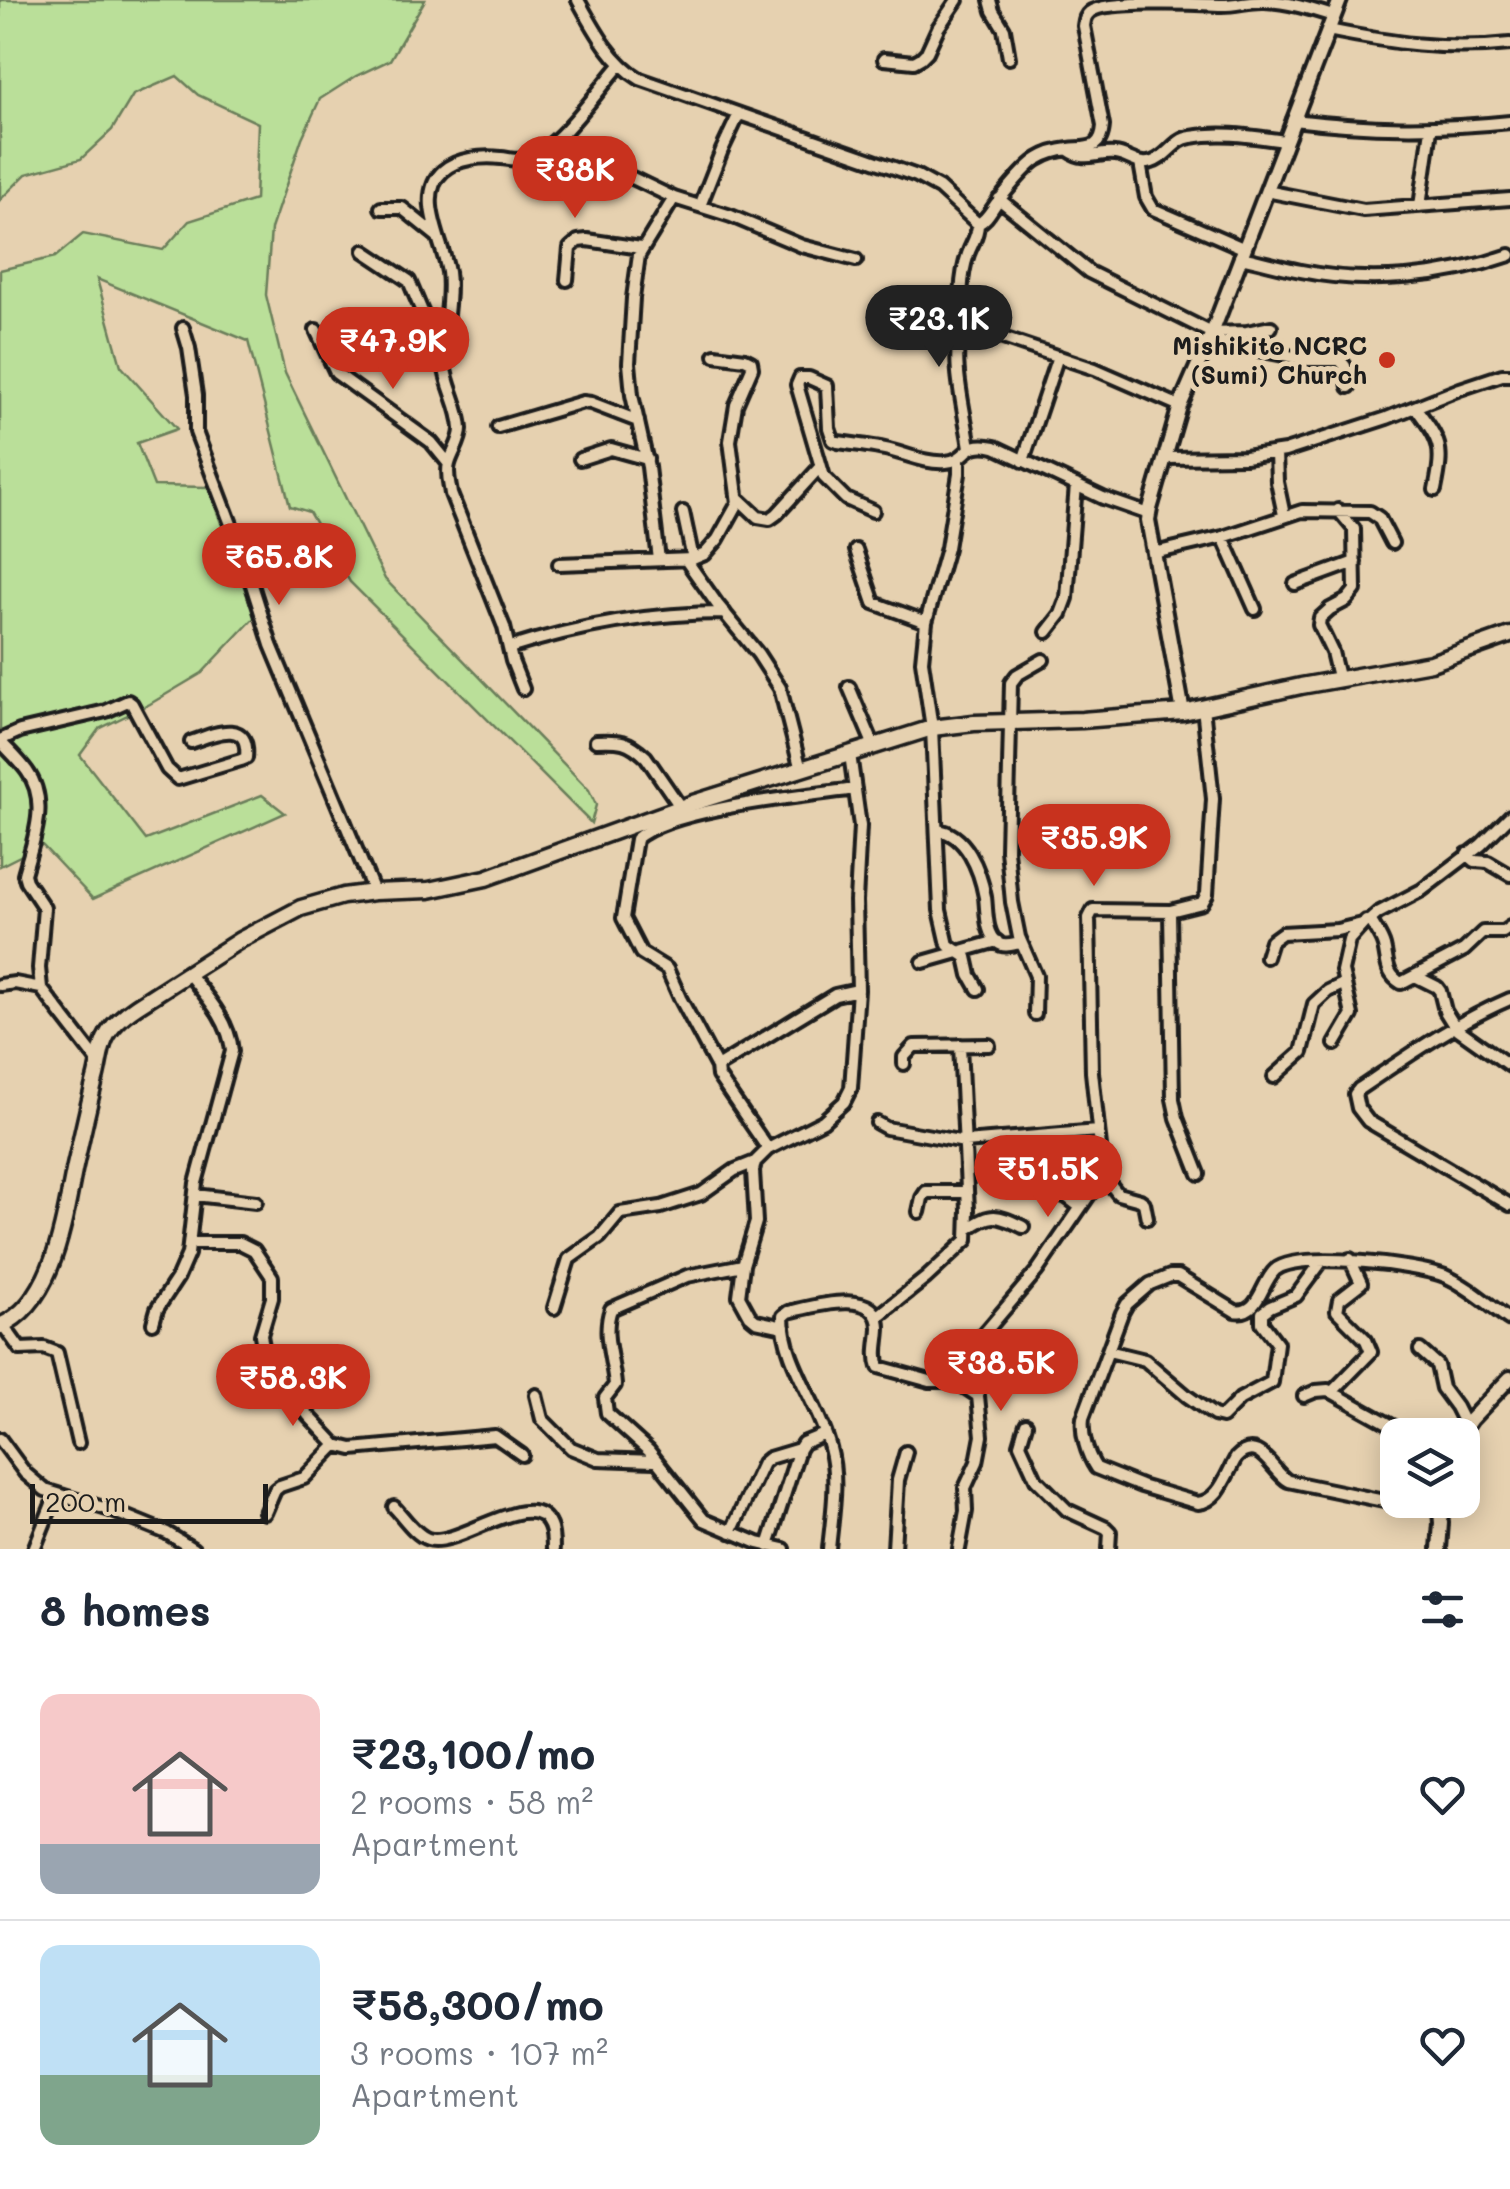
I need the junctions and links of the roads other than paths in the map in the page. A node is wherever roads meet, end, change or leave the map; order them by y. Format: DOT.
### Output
graph roads {
  1 [pos="578,0"];
  2 [pos="957,0"];
  3 [pos="990,0"];
  4 [pos="1340,0"];
  5 [pos="1330,23"];
  6 [pos="1510,44"];
  7 [pos="1009,58"];
  8 [pos="884,59"];
  9 [pos="620,65"];
  10 [pos="739,114"];
  11 [pos="1293,120"];
  12 [pos="1510,122"];
  13 [pos="1431,129"];
  14 [pos="1285,141"];
  15 [pos="1067,149"];
  16 [pos="1140,163"];
  17 [pos="620,172"];
  18 [pos="1266,192"];
  19 [pos="674,198"];
  20 [pos="999,199"];
  21 [pos="1510,199"];
  22 [pos="700,206"];
  23 [pos="1420,206"];
  24 [pos="381,208"];
  25 [pos="978,224"];
  26 [pos="439,237"];
  27 [pos="644,245"];
  28 [pos="364,252"];
  29 [pos="1241,253"];
  30 [pos="1510,256"];
  31 [pos="856,260"];
  32 [pos="568,280"];
  33 [pos="910,316"];
  34 [pos="1271,327"];
  35 [pos="183,328"];
  36 [pos="972,329"];
  37 [pos="316,330"];
  38 [pos="958,336"];
  39 [pos="1210,336"];
  40 [pos="444,347"];
  41 [pos="715,355"];
  42 [pos="1058,356"];
  43 [pos="1510,375"];
  44 [pos="1349,387"];
  45 [pos="1180,406"];
  46 [pos="1416,408"];
  47 [pos="638,421"];
  48 [pos="498,427"];
  49 [pos="970,448"];
  50 [pos="1276,453"];
  51 [pos="959,458"];
  52 [pos="1164,458"];
  53 [pos="580,459"];
  54 [pos="647,459"];
  55 [pos="1024,462"];
  56 [pos="449,464"];
  57 [pos="820,468"];
  58 [pos="1076,485"];
  59 [pos="1435,490"];
  60 [pos="739,499"];
  61 [pos="1338,510"];
  62 [pos="873,511"];
  63 [pos="683,512"];
  64 [pos="1149,514"];
  65 [pos="1284,516"];
  66 [pos="1224,537"];
  67 [pos="1392,543"];
  68 [pos="856,550"];
  69 [pos="1154,553"];
  70 [pos="690,559"];
  71 [pos="660,560"];
  72 [pos="1355,562"];
  73 [pos="559,564"];
  74 [pos="1295,584"];
  75 [pos="1255,609"];
  76 [pos="724,613"];
  77 [pos="926,622"];
  78 [pos="1047,632"];
  79 [pos="1509,635"];
  80 [pos="509,648"];
  81 [pos="1043,660"];
  82 [pos="1339,681"];
  83 [pos="849,687"];
  84 [pos="523,689"];
  85 [pos="1203,708"];
  86 [pos="1183,712"];
  87 [pos="1011,722"];
  88 [pos="932,728"];
  89 [pos="0,740"];
  90 [pos="596,740"];
  91 [pos="191,742"];
  92 [pos="874,746"];
  93 [pos="850,754"];
  94 [pos="801,770"];
  95 [pos="856,789"];
  96 [pos="681,808"];
  97 [pos="1510,816"];
  98 [pos="936,830"];
  99 [pos="1467,854"];
  100 [pos="1510,875"];
  101 [pos="374,892"];
  102 [pos="1170,911"];
  103 [pos="1366,922"];
  104 [pos="1510,927"];
  105 [pos="997,941"];
  106 [pos="1021,943"];
  107 [pos="959,951"];
  108 [pos="1266,957"];
  109 [pos="923,962"];
  110 [pos="188,973"];
  111 [pos="1415,976"];
  112 [pos="1344,984"];
  113 [pos="0,985"];
  114 [pos="41,988"];
  115 [pos="978,989"];
  116 [pos="858,990"];
  117 [pos="1510,999"];
  118 [pos="1034,1014"];
  119 [pos="1455,1027"];
  120 [pos="1335,1044"];
  121 [pos="960,1045"];
  122 [pos="989,1045"];
  123 [pos="99,1063"];
  124 [pos="904,1064"];
  125 [pos="717,1066"];
  126 [pos="1510,1066"];
  127 [pos="1274,1077"];
  128 [pos="877,1123"];
  129 [pos="1097,1132"];
  130 [pos="965,1142"];
  131 [pos="768,1148"];
  132 [pos="755,1162"];
  133 [pos="1199,1174"];
  134 [pos="1103,1176"];
  135 [pos="1045,1188"];
  136 [pos="967,1192"];
  137 [pos="195,1195"];
  138 [pos="256,1202"];
  139 [pos="1510,1204"];
  140 [pos="1080,1206"];
  141 [pos="919,1212"];
  142 [pos="1147,1218"];
  143 [pos="1024,1226"];
  144 [pos="968,1229"];
  145 [pos="190,1243"];
  146 [pos="1350,1259"];
  147 [pos="1322,1261"];
  148 [pos="742,1265"];
  149 [pos="554,1308"];
  150 [pos="877,1317"];
  151 [pos="1510,1320"];
  152 [pos="153,1323"];
  153 [pos="1,1326"];
  154 [pos="784,1326"];
  155 [pos="1420,1350"];
  156 [pos="1108,1351"];
  157 [pos="1510,1378"];
  158 [pos="958,1381"];
  159 [pos="1332,1392"];
  160 [pos="536,1395"];
  161 [pos="1304,1396"];
  162 [pos="1380,1418"];
  163 [pos="1459,1418"];
  164 [pos="1475,1418"];
  165 [pos="1026,1424"];
  166 [pos="825,1434"];
  167 [pos="0,1439"];
  168 [pos="78,1443"];
  169 [pos="336,1444"];
  170 [pos="798,1448"];
  171 [pos="906,1452"];
  172 [pos="522,1455"];
  173 [pos="654,1461"];
  174 [pos="56,1494"];
  175 [pos="1380,1500"];
  176 [pos="394,1506"];
  177 [pos="265,1513"];
  178 [pos="1440,1518"];
  179 [pos="731,1532"];
  180 [pos="768,1546"];
  181 [pos="34,1549"];
  182 [pos="193,1549"];
  183 [pos="554,1549"];
  184 [pos="784,1549"];
  185 [pos="829,1549"];
  186 [pos="894,1549"];
  187 [pos="960,1549"];
  188 [pos="1109,1549"];
  189 [pos="1439,1549"];
  1 -- 9 [label="street"];
  2 -- 8 [label="street"];
  3 -- 7 [label="street"];
  4 -- 5 [label="street"];
  5 -- 6 [label="street"];
  5 -- 11 [label="street"];
  5 -- 15 [label="street"];
  9 -- 10 [label="street"];
  9 -- 26 [label="street"];
  10 -- 22 [label="street"];
  10 -- 25 [label="street"];
  11 -- 13 [label="street"];
  11 -- 14 [label="street"];
  12 -- 13 [label="street"];
  13 -- 23 [label="street"];
  14 -- 16 [label="street"];
  14 -- 18 [label="street"];
  15 -- 16 [label="street"];
  15 -- 20 [label="street"];
  16 -- 29 [label="street"];
  17 -- 19 [label="street"];
  18 -- 23 [label="street"];
  18 -- 29 [label="street"];
  19 -- 22 [label="street"];
  19 -- 27 [label="street"];
  20 -- 25 [label="street"];
  20 -- 39 [label="street"];
  21 -- 23 [label="street"];
  22 -- 31 [label="street"];
  24 -- 26 [label="street"];
  25 -- 36 [label="street"];
  26 -- 40 [label="street"];
  27 -- 32 [label="street"];
  27 -- 47 [label="street"];
  28 -- 40 [label="street"];
  29 -- 30 [label="street"];
  29 -- 39 [label="street"];
  33 -- 38 [label="street"];
  34 -- 39 [label="street"];
  35 -- 101 [label="street"];
  36 -- 38 [label="street"];
  36 -- 42 [label="street"];
  37 -- 56 [label="street"];
  38 -- 49 [label="street"];
  39 -- 44 [label="street"];
  39 -- 45 [label="street"];
  40 -- 56 [label="street"];
  41 -- 60 [label="street"];
  42 -- 45 [label="street"];
  42 -- 55 [label="street"];
  43 -- 46 [label="street"];
  45 -- 52 [label="street"];
  46 -- 50 [label="street"];
  46 -- 59 [label="street"];
  47 -- 48 [label="street"];
  47 -- 54 [label="street"];
  49 -- 51 [label="street"];
  49 -- 55 [label="street"];
  50 -- 52 [label="street"];
  50 -- 65 [label="street"];
  51 -- 57 [label="street"];
  51 -- 77 [label="street"];
  52 -- 64 [label="street"];
  53 -- 54 [label="street"];
  54 -- 71 [label="street"];
  55 -- 58 [label="street"];
  56 -- 80 [label="street"];
  57 -- 60 [label="street"];
  57 -- 62 [label="street"];
  58 -- 64 [label="street"];
  58 -- 78 [label="street"];
  60 -- 70 [label="street"];
  61 -- 65 [label="street"];
  61 -- 67 [label="street"];
  61 -- 72 [label="street"];
  63 -- 70 [label="street"];
  64 -- 69 [label="street"];
  65 -- 66 [label="street"];
  66 -- 69 [label="street"];
  66 -- 75 [label="street"];
  68 -- 77 [label="street"];
  69 -- 86 [label="street"];
  70 -- 71 [label="street"];
  70 -- 76 [label="street"];
  71 -- 73 [label="street"];
  72 -- 74 [label="street"];
  72 -- 82 [label="street"];
  76 -- 80 [label="street"];
  76 -- 94 [label="street"];
  77 -- 88 [label="street"];
  79 -- 82 [label="main road"];
  80 -- 84 [label="street"];
  81 -- 87 [label="street"];
  82 -- 85 [label="main road"];
  83 -- 92 [label="street"];
  85 -- 86 [label="main road"];
  85 -- 102 [label="street"];
  86 -- 87 [label="main road"];
  87 -- 88 [label="main road"];
  87 -- 106 [label="street"];
  88 -- 92 [label="main road"];
  88 -- 98 [label="street"];
  89 -- 91 [label="street"];
  89 -- 114 [label="street"];
  90 -- 96 [label="street"];
  92 -- 93 [label="main road"];
  93 -- 94 [label="main road"];
  93 -- 95 [label="street"];
  94 -- 96 [label="main road"];
  95 -- 116 [label="street"];
  95 -- 125 [label="street"];
  96 -- 101 [label="main road"];
  97 -- 99 [label="street"];
  98 -- 105 [label="street"];
  98 -- 107 [label="street"];
  99 -- 100 [label="street"];
  99 -- 103 [label="street"];
  101 -- 110 [label="main road"];
  102 -- 129 [label="street"];
  102 -- 133 [label="street"];
  103 -- 108 [label="street"];
  103 -- 111 [label="street"];
  103 -- 112 [label="street"];
  104 -- 111 [label="street"];
  105 -- 106 [label="street"];
  105 -- 107 [label="street"];
  106 -- 118 [label="street"];
  107 -- 109 [label="street"];
  107 -- 115 [label="street"];
  110 -- 123 [label="main road"];
  110 -- 137 [label="street"];
  111 -- 119 [label="street"];
  112 -- 120 [label="street"];
  112 -- 127 [label="street"];
  113 -- 114 [label="street"];
  114 -- 123 [label="street"];
  116 -- 125 [label="street"];
  116 -- 131 [label="street"];
  117 -- 119 [label="street"];
  119 -- 126 [label="street"];
  119 -- 139 [label="street"];
  121 -- 122 [label="street"];
  121 -- 124 [label="street"];
  121 -- 130 [label="street"];
  123 -- 153 [label="main road"];
  125 -- 131 [label="street"];
  128 -- 130 [label="street"];
  129 -- 130 [label="street"];
  129 -- 134 [label="street"];
  130 -- 136 [label="street"];
  131 -- 132 [label="street"];
  132 -- 148 [label="street"];
  132 -- 149 [label="street"];
  134 -- 140 [label="street"];
  134 -- 142 [label="street"];
  135 -- 140 [label="street"];
  136 -- 141 [label="street"];
  136 -- 144 [label="street"];
  137 -- 138 [label="street"];
  137 -- 145 [label="street"];
  140 -- 158 [label="street"];
  143 -- 144 [label="street"];
  144 -- 150 [label="street"];
  145 -- 152 [label="street"];
  145 -- 169 [label="street"];
  146 -- 147 [label="street"];
  146 -- 151 [label="street"];
  146 -- 159 [label="street"];
  147 -- 156 [label="street"];
  147 -- 156 [label="street"];
  148 -- 154 [label="street"];
  148 -- 173 [label="street"];
  150 -- 154 [label="street"];
  150 -- 158 [label="street"];
  153 -- 168 [label="street"];
  154 -- 166 [label="street"];
  155 -- 163 [label="street"];
  156 -- 175 [label="street"];
  157 -- 164 [label="street"];
  158 -- 187 [label="street"];
  159 -- 161 [label="street"];
  159 -- 162 [label="street"];
  160 -- 173 [label="street"];
  165 -- 188 [label="street"];
  166 -- 170 [label="street"];
  166 -- 185 [label="street"];
  167 -- 174 [label="street"];
  169 -- 172 [label="street"];
  169 -- 177 [label="street"];
  170 -- 179 [label="street"];
  170 -- 180 [label="street"];
  171 -- 186 [label="street"];
  173 -- 179 [label="street"];
  174 -- 181 [label="street"];
  174 -- 182 [label="street"];
  176 -- 183 [label="street"];
  178 -- 189 [label="street"];
  179 -- 180 [label="street"];
  180 -- 184 [label="street"];
}
